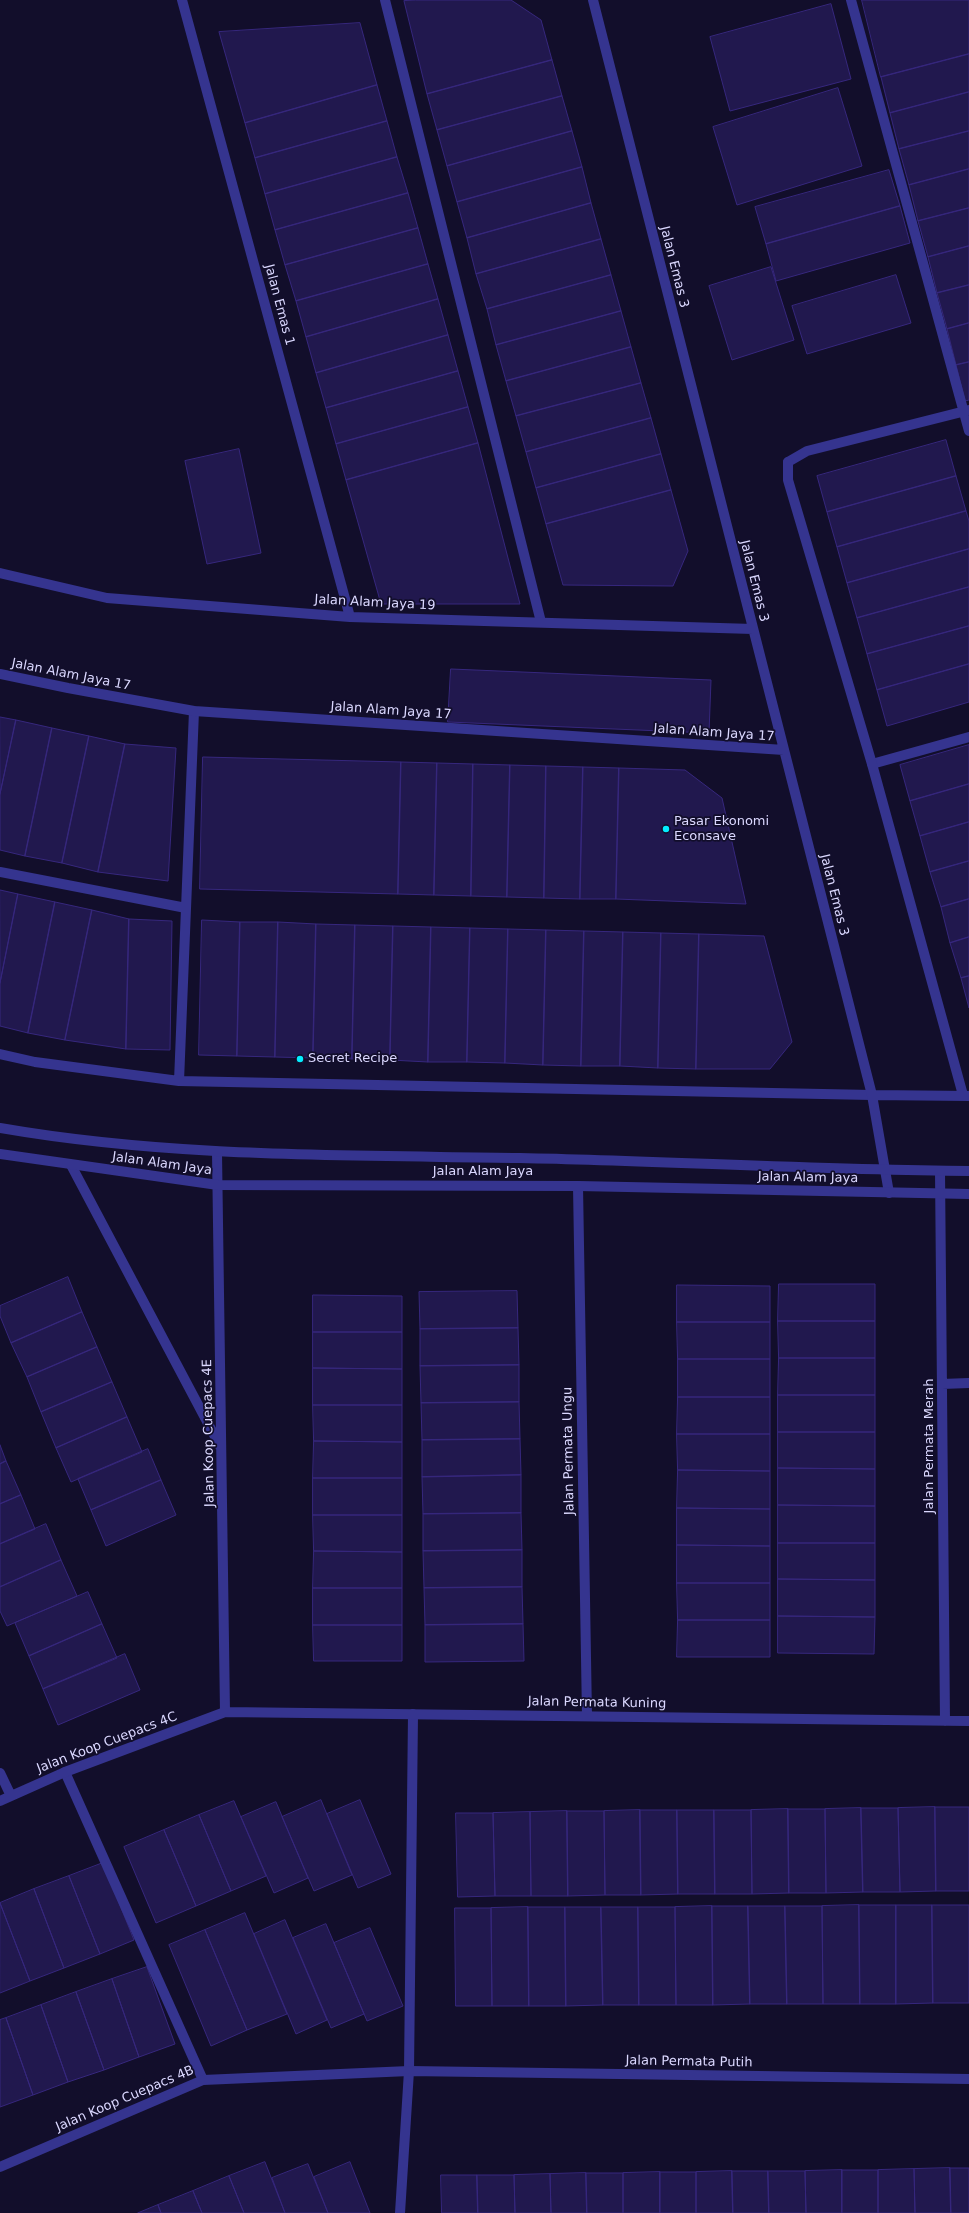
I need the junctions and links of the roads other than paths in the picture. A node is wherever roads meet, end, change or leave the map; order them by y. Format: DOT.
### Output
graph roads {
  1 [pos="182,0"];
  2 [pos="385,0"];
  3 [pos="593,0"];
  4 [pos="851,0"];
  5 [pos="966,411"];
  6 [pos="969,431"];
  7 [pos="0,573"];
  8 [pos="350,617"];
  9 [pos="541,622"];
  10 [pos="753,629"];
  11 [pos="0,674"];
  12 [pos="194,711"];
  13 [pos="969,737"];
  14 [pos="784,750"];
  15 [pos="872,764"];
  16 [pos="0,872"];
  17 [pos="186,908"];
  18 [pos="0,1054"];
  19 [pos="179,1081"];
  20 [pos="872,1095"];
  21 [pos="966,1096"];
  22 [pos="0,1128"];
  23 [pos="217,1153"];
  24 [pos="0,1154"];
  25 [pos="71,1165"];
  26 [pos="885,1169"];
  27 [pos="940,1171"];
  28 [pos="969,1171"];
  29 [pos="218,1185"];
  30 [pos="578,1186"];
  31 [pos="889,1193"];
  32 [pos="969,1194"];
  33 [pos="941,1195"];
  34 [pos="942,1384"];
  35 [pos="969,1384"];
  36 [pos="222,1449"];
  37 [pos="225,1712"];
  38 [pos="413,1714"];
  39 [pos="587,1716"];
  40 [pos="945,1721"];
  41 [pos="969,1721"];
  42 [pos="65,1772"];
  43 [pos="0,1774"];
  44 [pos="11,1796"];
  45 [pos="0,1801"];
  46 [pos="409,2071"];
  47 [pos="969,2079"];
  48 [pos="203,2080"];
  49 [pos="0,2167"];
  50 [pos="400,2213"];
  1 -- 8 [label="street, Jalan Emas 1"];
  2 -- 9 [label="street"];
  3 -- 10 [label="street, Jalan Emas 3"];
  4 -- 5 [label="street"];
  5 -- 6 [label="street"];
  5 -- 15 [label="street"];
  7 -- 8 [label="street, Jalan Alam Jaya 19"];
  8 -- 9 [label="street, Jalan Alam Jaya 19"];
  9 -- 10 [label="street, Jalan Alam Jaya 19"];
  10 -- 14 [label="street, Jalan Emas 3"];
  11 -- 12 [label="street, Jalan Alam Jaya 17"];
  12 -- 14 [label="street, Jalan Alam Jaya 17"];
  12 -- 17 [label="street"];
  13 -- 15 [label="street"];
  14 -- 20 [label="street, Jalan Emas 3"];
  15 -- 21 [label="street"];
  16 -- 17 [label="street"];
  17 -- 19 [label="street"];
  18 -- 19 [label="street"];
  19 -- 20 [label="street"];
  20 -- 21 [label="street"];
  20 -- 26 [label="street, Jalan Emas 3"];
  22 -- 23 [label="street, Jalan Alam Jaya"];
  23 -- 26 [label="street, Jalan Alam Jaya"];
  23 -- 29 [label="street, Jalan Koop Cuepacs 4E"];
  24 -- 25 [label="street, Jalan Alam Jaya"];
  25 -- 29 [label="street, Jalan Alam Jaya"];
  25 -- 36 [label="street"];
  26 -- 27 [label="street, Jalan Alam Jaya"];
  26 -- 31 [label="street, Jalan Emas 3"];
  27 -- 28 [label="street, Jalan Alam Jaya"];
  27 -- 33 [label="street, Jalan Permata Merah"];
  29 -- 30 [label="street, Jalan Alam Jaya"];
  29 -- 36 [label="street, Jalan Koop Cuepacs 4E"];
  30 -- 31 [label="street, Jalan Alam Jaya"];
  30 -- 39 [label="street, Jalan Permata Ungu"];
  31 -- 33 [label="street, Jalan Alam Jaya"];
  32 -- 33 [label="street, Jalan Alam Jaya"];
  33 -- 34 [label="street, Jalan Permata Merah"];
  34 -- 35 [label="street"];
  34 -- 40 [label="street, Jalan Permata Merah"];
  36 -- 37 [label="street, Jalan Koop Cuepacs 4E"];
  37 -- 38 [label="street, Jalan Permata Kuning"];
  37 -- 42 [label="street, Jalan Koop Cuepacs 4C"];
  38 -- 39 [label="street, Jalan Permata Kuning"];
  38 -- 46 [label="street"];
  39 -- 40 [label="street, Jalan Permata Kuning"];
  40 -- 41 [label="street, Jalan Permata Kuning"];
  42 -- 44 [label="street, Jalan Koop Cuepacs 4C"];
  42 -- 48 [label="street"];
  43 -- 44 [label="street"];
  44 -- 45 [label="street, Jalan Koop Cuepacs 4C"];
  46 -- 47 [label="street, Jalan Permata Putih"];
  46 -- 48 [label="street, Jalan Koop Cuepacs 4B"];
  46 -- 50 [label="street"];
  48 -- 49 [label="street, Jalan Koop Cuepacs 4B"];
}
